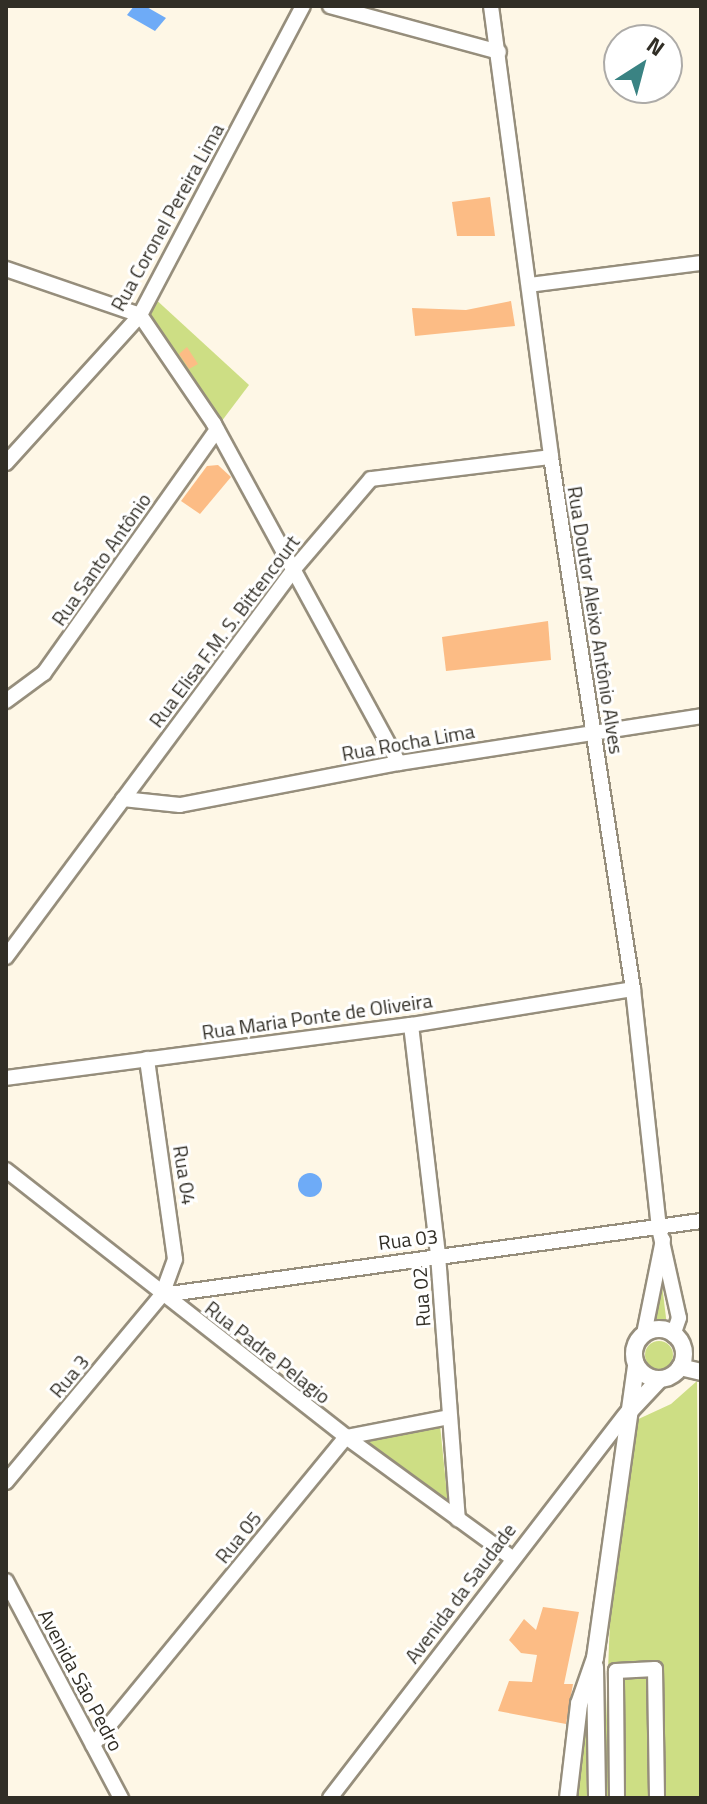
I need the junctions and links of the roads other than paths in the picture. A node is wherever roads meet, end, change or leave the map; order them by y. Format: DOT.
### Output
graph roads {
  1 [pos="303,6"];
  2 [pos="330,6"];
  3 [pos="491,6"];
  4 [pos="499,52"];
  5 [pos="701,263"];
  6 [pos="6,269"];
  7 [pos="529,285"];
  8 [pos="140,315"];
  9 [pos="217,430"];
  10 [pos="551,457"];
  11 [pos="6,463"];
  12 [pos="294,569"];
  13 [pos="6,701"];
  14 [pos="701,716"];
  15 [pos="594,732"];
  16 [pos="399,763"];
  17 [pos="123,799"];
  18 [pos="6,957"];
  19 [pos="633,989"];
  20 [pos="411,1025"];
  21 [pos="147,1059"];
  22 [pos="6,1078"];
  23 [pos="6,1170"];
  24 [pos="701,1221"];
  25 [pos="661,1234"];
  26 [pos="438,1255"];
  27 [pos="162,1295"];
  28 [pos="644,1334"];
  29 [pos="677,1339"];
  30 [pos="701,1349"];
  31 [pos="636,1365"];
  32 [pos="680,1367"];
  33 [pos="701,1372"];
  34 [pos="660,1379"];
  35 [pos="625,1415"];
  36 [pos="450,1417"];
  37 [pos="346,1437"];
  38 [pos="6,1482"];
  39 [pos="458,1519"];
  40 [pos="512,1558"];
  41 [pos="6,1581"];
  42 [pos="595,1658"];
  43 [pos="93,1745"];
  44 [pos="121,1798"];
  45 [pos="330,1798"];
  46 [pos="568,1798"];
  47 [pos="597,1798"];
  48 [pos="617,1798"];
  49 [pos="657,1798"];
  1 -- 8 [label="street, Rua Coronel Pereira Lima"];
  2 -- 4 [label="street"];
  3 -- 4 [label="street, Rua Doutor Aleixo Antônio Alves"];
  4 -- 7 [label="street, Rua Doutor Aleixo Antônio Alves"];
  5 -- 7 [label="street"];
  6 -- 8 [label="street"];
  7 -- 10 [label="street, Rua Doutor Aleixo Antônio Alves"];
  8 -- 9 [label="street"];
  8 -- 11 [label="street, Rua Coronel Pereira Lima"];
  9 -- 12 [label="street"];
  9 -- 13 [label="street, Rua Santo Antônio"];
  10 -- 12 [label="street, Rua Elisa F.M. S. Bittencourt"];
  10 -- 15 [label="street, Rua Doutor Aleixo Antônio Alves"];
  12 -- 16 [label="street"];
  12 -- 17 [label="street, Rua Elisa F.M. S. Bittencourt"];
  14 -- 15 [label="street, Rua Rocha Lima"];
  15 -- 16 [label="street, Rua Rocha Lima"];
  15 -- 19 [label="street, Rua Doutor Aleixo Antônio Alves"];
  16 -- 17 [label="street, Rua Rocha Lima"];
  17 -- 18 [label="street, Rua Elisa F.M. S. Bittencourt"];
  19 -- 20 [label="street, Rua Maria Ponte de Oliveira"];
  19 -- 25 [label="street, Rua Doutor Aleixo Antônio Alves"];
  20 -- 21 [label="street, Rua Maria Ponte de Oliveira"];
  20 -- 26 [label="street, Rua 02"];
  21 -- 22 [label="street, Rua Maria Ponte de Oliveira"];
  21 -- 27 [label="street, Rua 04"];
  23 -- 27 [label="street, Rua Padre Pelagio"];
  24 -- 25 [label="street, Rua 03"];
  25 -- 26 [label="street, Rua 03"];
  25 -- 28 [label="street, Rua Doutor Aleixo Antônio Alves"];
  25 -- 29 [label="street, Rua Doutor Aleixo Antônio Alves"];
  26 -- 27 [label="street, Rua 03"];
  26 -- 36 [label="street, Rua 02"];
  27 -- 37 [label="street, Rua Padre Pelagio"];
  27 -- 38 [label="street, Rua 3"];
  28 -- 29 [label="street"];
  28 -- 31 [label="street"];
  29 -- 30 [label="street"];
  29 -- 32 [label="street"];
  31 -- 34 [label="street"];
  31 -- 35 [label="street"];
  32 -- 33 [label="street"];
  32 -- 34 [label="street"];
  34 -- 35 [label="street"];
  35 -- 40 [label="street, Avenida da Saudade"];
  35 -- 42 [label="street"];
  36 -- 37 [label="street"];
  36 -- 39 [label="street, Rua 02"];
  37 -- 39 [label="street, Rua Padre Pelagio"];
  37 -- 43 [label="street, Rua 05"];
  39 -- 40 [label="street, Rua Padre Pelagio"];
  40 -- 45 [label="street, Avenida da Saudade"];
  41 -- 43 [label="street, Avenida São Pedro"];
  42 -- 46 [label="street"];
  42 -- 47 [label="street"];
  43 -- 44 [label="street, Avenida São Pedro"];
  48 -- 49 [label="street"];
}
